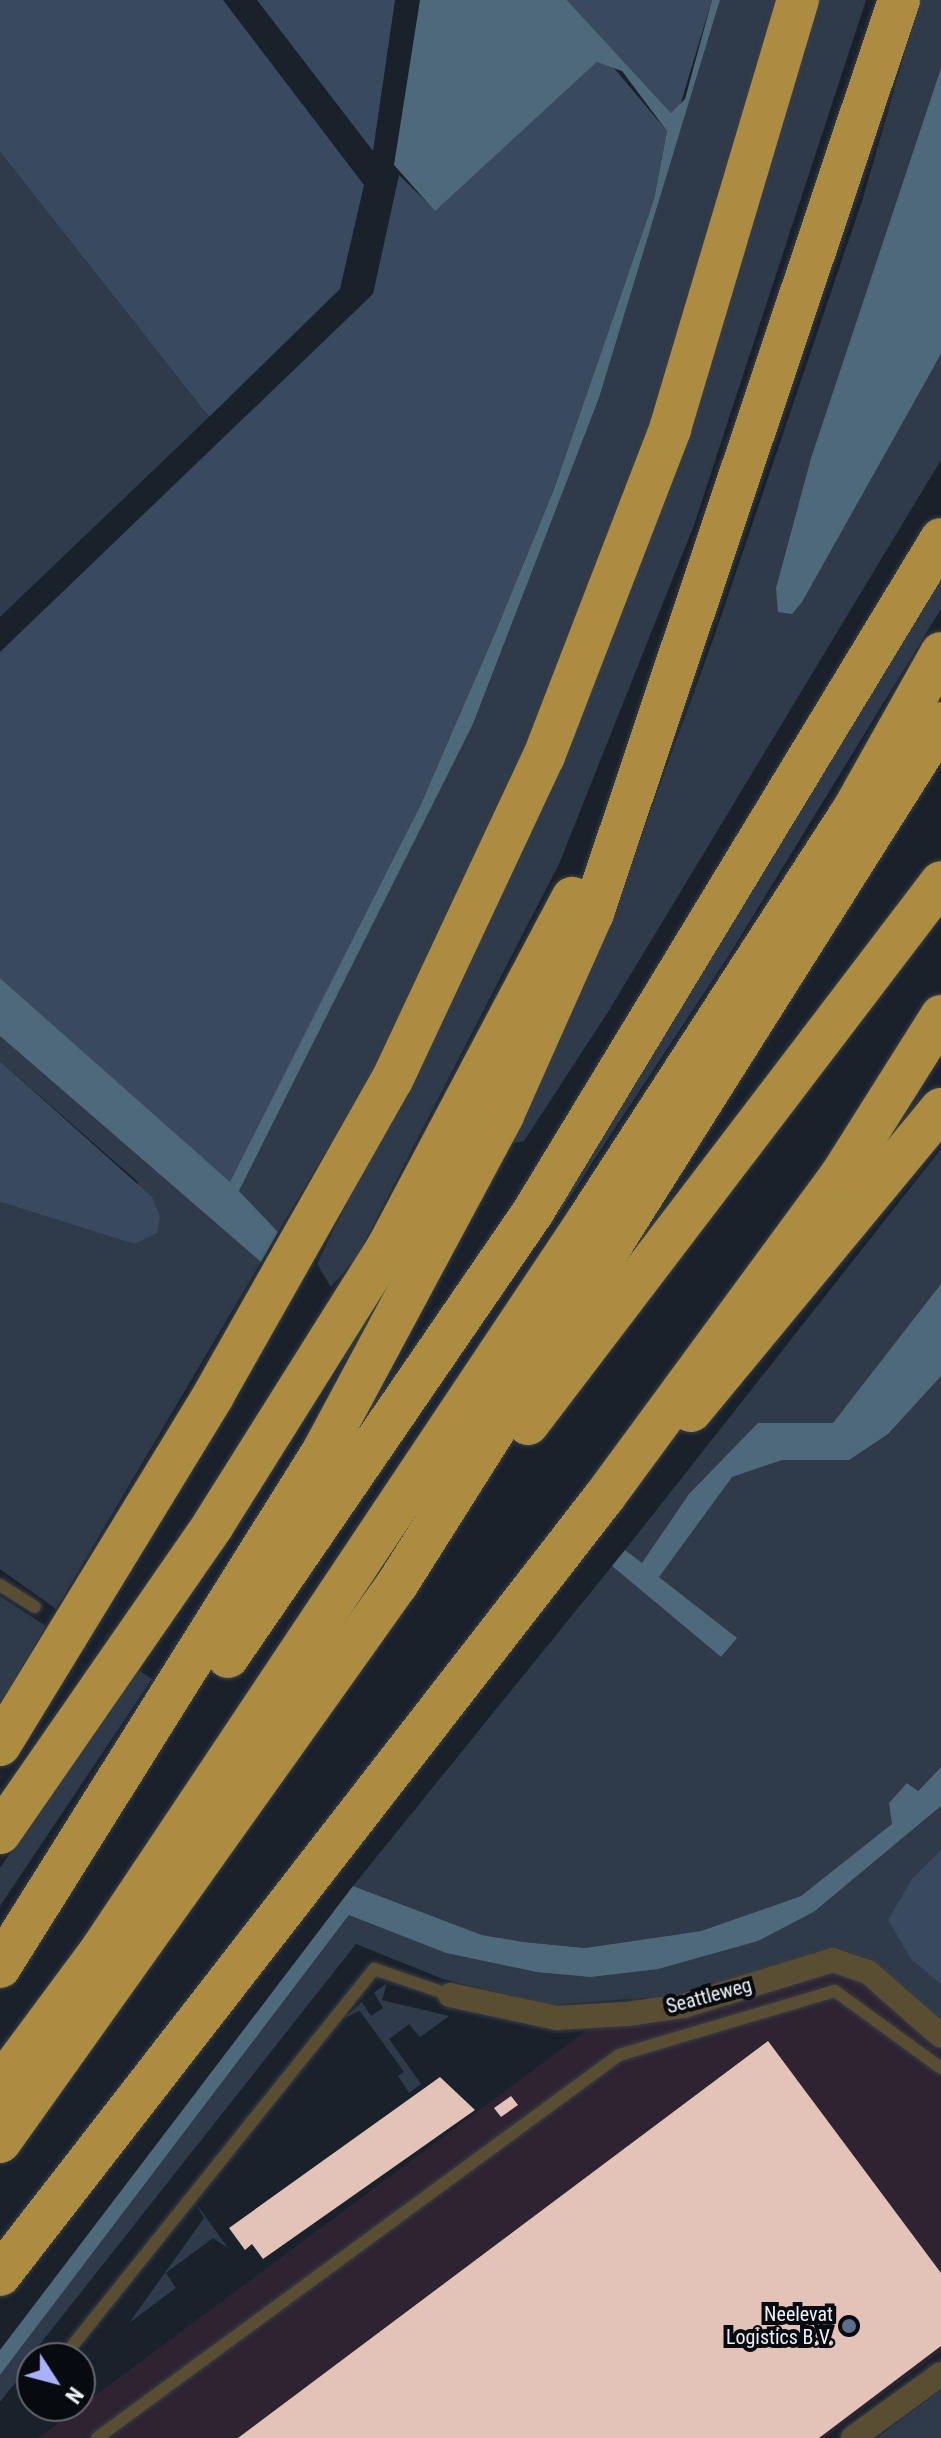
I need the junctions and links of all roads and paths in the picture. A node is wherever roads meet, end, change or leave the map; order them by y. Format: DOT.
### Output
graph roads {
  1 [pos="798,0"];
  2 [pos="899,0"];
  3 [pos="941,539"];
  4 [pos="941,653"];
  5 [pos="941,723"];
  6 [pos="642,766"];
  7 [pos="941,882"];
  8 [pos="941,1016"];
  9 [pos="941,1109"];
  10 [pos="590,1516"];
  11 [pos="398,1583"];
  12 [pos="0,1585"];
  13 [pos="35,1607"];
  14 [pos="0,1745"];
  15 [pos="0,1833"];
  16 [pos="0,1967"];
  17 [pos="0,1977"];
  18 [pos="450,1995"];
  19 [pos="941,2036"];
  20 [pos="941,2068"];
  21 [pos="0,2086"];
  22 [pos="0,2142"];
  23 [pos="0,2275"];
  24 [pos="75,2342"];
  25 [pos="941,2374"];
  26 [pos="97,2438"];
  27 [pos="853,2438"];
  1 -- 14 [label="highway"];
  2 -- 6 [label="highway"];
  3 -- 17 [label="highway"];
  4 -- 21 [label="highway"];
  5 -- 11 [label="highway"];
  6 -- 15 [label="highway"];
  6 -- 16 [label="highway"];
  7 -- 11 [label="highway"];
  8 -- 10 [label="highway"];
  9 -- 10 [label="highway"];
  10 -- 23 [label="highway"];
  11 -- 22 [label="highway"];
  12 -- 13 [label="lane"];
  18 -- 19 [label="street, Seattleweg"];
  18 -- 24 [label="lane"];
  20 -- 26 [label="lane"];
  25 -- 27 [label="street"];
}
